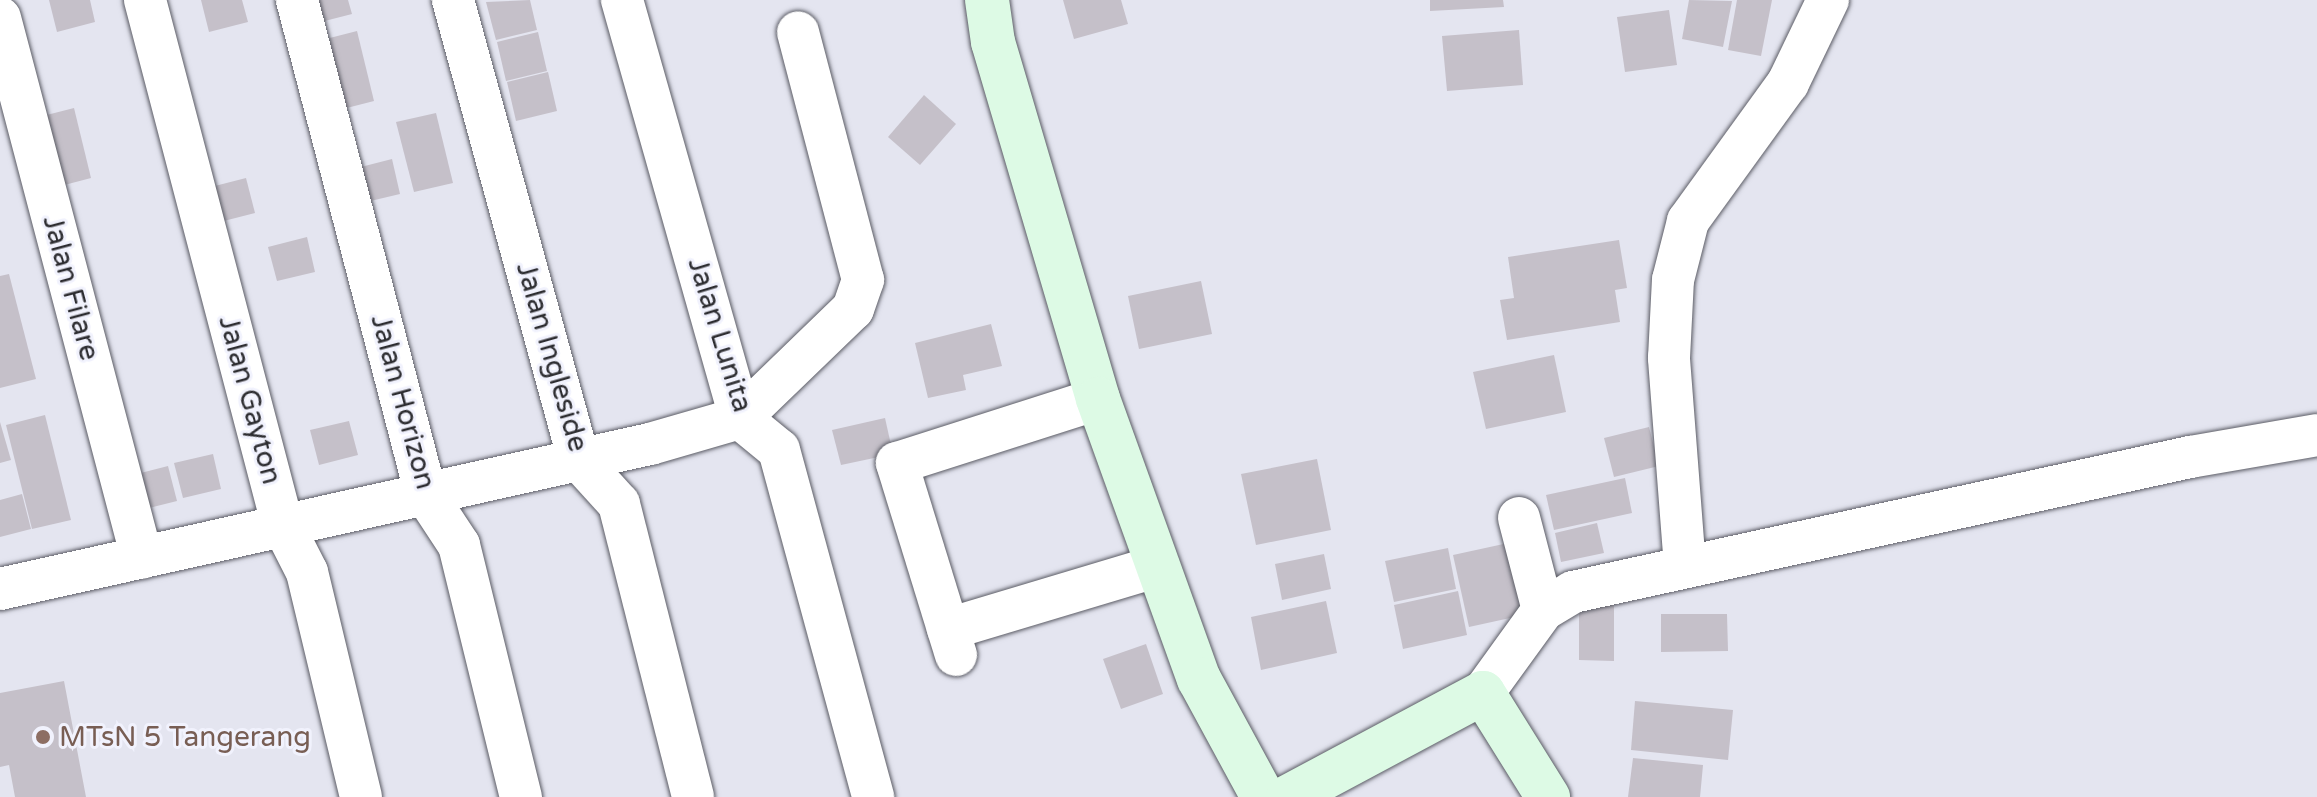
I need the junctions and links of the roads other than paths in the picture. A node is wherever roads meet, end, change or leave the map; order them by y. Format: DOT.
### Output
graph roads {
  1 [pos="145,0"];
  2 [pos="297,0"];
  3 [pos="453,0"];
  4 [pos="622,0"];
  5 [pos="987,0"];
  6 [pos="1828,0"];
  7 [pos="0,18"];
  8 [pos="798,32"];
  9 [pos="1098,399"];
  10 [pos="740,418"];
  11 [pos="2317,435"];
  12 [pos="579,460"];
  13 [pos="426,495"];
  14 [pos="1519,518"];
  15 [pos="282,523"];
  16 [pos="142,558"];
  17 [pos="1158,566"];
  18 [pos="1685,567"];
  19 [pos="0,589"];
  20 [pos="1543,610"];
  21 [pos="1483,693"];
  22 [pos="361,797"];
  23 [pos="521,797"];
  24 [pos="693,797"];
  25 [pos="873,797"];
  26 [pos="1263,797"];
  27 [pos="1288,797"];
  28 [pos="1548,797"];
  1 -- 15 [label="street, Jalan Gayton"];
  2 -- 13 [label="street, Jalan Horizon"];
  3 -- 12 [label="street, Jalan Ingleside"];
  4 -- 10 [label="street, Jalan Lunita"];
  5 -- 9 [label="street"];
  6 -- 18 [label="street"];
  7 -- 16 [label="street, Jalan Filare"];
  8 -- 10 [label="street"];
  9 -- 17 [label="street"];
  9 -- 17 [label="street"];
  10 -- 12 [label="street"];
  10 -- 25 [label="street, Jalan Lunita"];
  11 -- 18 [label="street"];
  12 -- 13 [label="street"];
  12 -- 24 [label="street, Jalan Ingleside"];
  13 -- 15 [label="street"];
  13 -- 23 [label="street, Jalan Horizon"];
  14 -- 20 [label="street"];
  15 -- 16 [label="street"];
  15 -- 22 [label="street, Jalan Gayton"];
  16 -- 19 [label="street"];
  17 -- 26 [label="street"];
  18 -- 20 [label="street"];
  20 -- 21 [label="street"];
  21 -- 27 [label="street"];
  21 -- 28 [label="street"];
}
